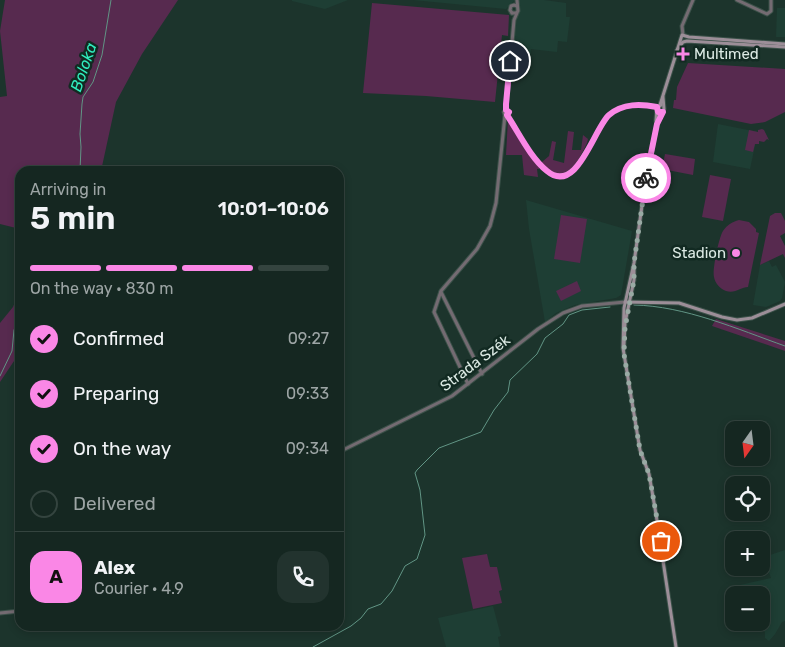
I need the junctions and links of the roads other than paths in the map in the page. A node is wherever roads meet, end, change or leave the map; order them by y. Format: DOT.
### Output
graph roads {
  1 [pos="516,0"];
  2 [pos="693,0"];
  3 [pos="737,0"];
  4 [pos="771,0"];
  5 [pos="512,5"];
  6 [pos="518,7"];
  7 [pos="512,13"];
  8 [pos="516,13"];
  9 [pos="514,20"];
  10 [pos="684,39"];
  11 [pos="785,46"];
  12 [pos="659,108"];
  13 [pos="663,112"];
  14 [pos="506,115"];
  15 [pos="657,124"];
  16 [pos="441,291"];
  17 [pos="627,302"];
  18 [pos="785,304"];
  19 [pos="482,374"];
  20 [pos="468,384"];
  21 [pos="344,450"];
  22 [pos="15,612"];
  23 [pos="0,613"];
  24 [pos="676,647"];
  1 -- 5 [label="street"];
  1 -- 6 [label="street"];
  2 -- 10 [label="street"];
  3 -- 4 [label="street"];
  5 -- 6 [label="street"];
  5 -- 7 [label="street"];
  6 -- 8 [label="street"];
  7 -- 8 [label="street"];
  7 -- 9 [label="street"];
  8 -- 9 [label="street"];
  9 -- 14 [label="street"];
  10 -- 11 [label="main road"];
  10 -- 12 [label="main road"];
  12 -- 13 [label="main road"];
  12 -- 13 [label="main road"];
  12 -- 14 [label="street"];
  12 -- 15 [label="main road"];
  13 -- 15 [label="main road"];
  14 -- 16 [label="street"];
  15 -- 17 [label="main road"];
  16 -- 19 [label="street"];
  16 -- 20 [label="street"];
  17 -- 18 [label="main road"];
  17 -- 19 [label="street, Strada Szék"];
  17 -- 24 [label="main road"];
  19 -- 20 [label="street, Strada Szék"];
  20 -- 21 [label="street, Strada Szék"];
  22 -- 23 [label="street"];
}
